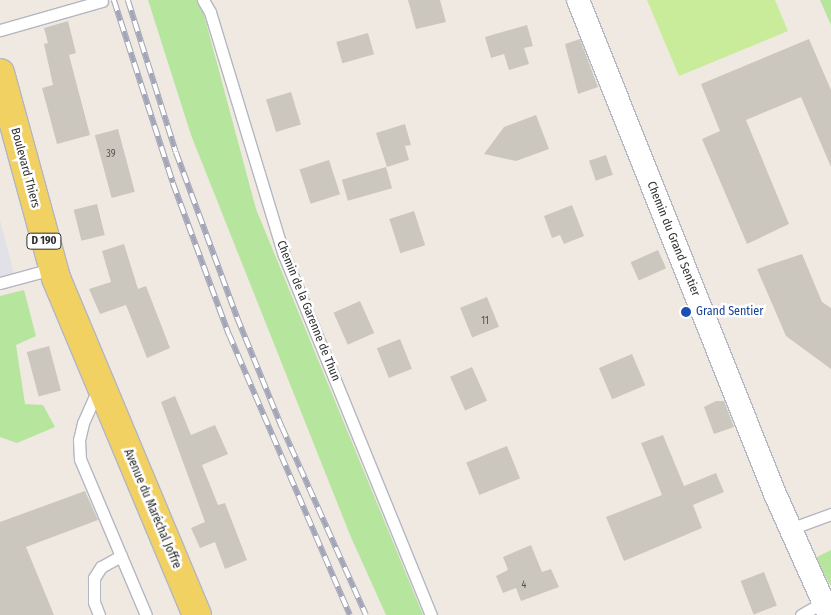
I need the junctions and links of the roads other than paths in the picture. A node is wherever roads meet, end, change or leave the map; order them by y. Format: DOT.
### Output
graph roads {
  1 [pos="203,0"];
  2 [pos="578,0"];
  3 [pos="102,1"];
  4 [pos="0,30"];
  5 [pos="0,73"];
  6 [pos="52,269"];
  7 [pos="0,284"];
  8 [pos="103,394"];
  9 [pos="831,514"];
  10 [pos="790,529"];
  11 [pos="121,556"];
  12 [pos="826,609"];
  13 [pos="99,615"];
  14 [pos="146,615"];
  15 [pos="197,615"];
  16 [pos="431,615"];
  17 [pos="801,615"];
  1 -- 16 [label="lane, Chemin de la Garenne de Thun"];
  2 -- 10 [label="street, Chemin du Grand Sentier"];
  3 -- 4 [label="lane"];
  5 -- 6 [label="main road, Boulevard Thiers / D 190"];
  6 -- 7 [label="lane"];
  6 -- 8 [label="main road, Boulevard Thiers / D 190"];
  8 -- 11 [label="lane"];
  8 -- 15 [label="main road, Avenue du Maréchal Joffre / D 190"];
  9 -- 10 [label="lane"];
  10 -- 12 [label="street, Chemin du Grand Sentier"];
  11 -- 13 [label="lane"];
  11 -- 14 [label="lane"];
  12 -- 17 [label="lane"];
}
